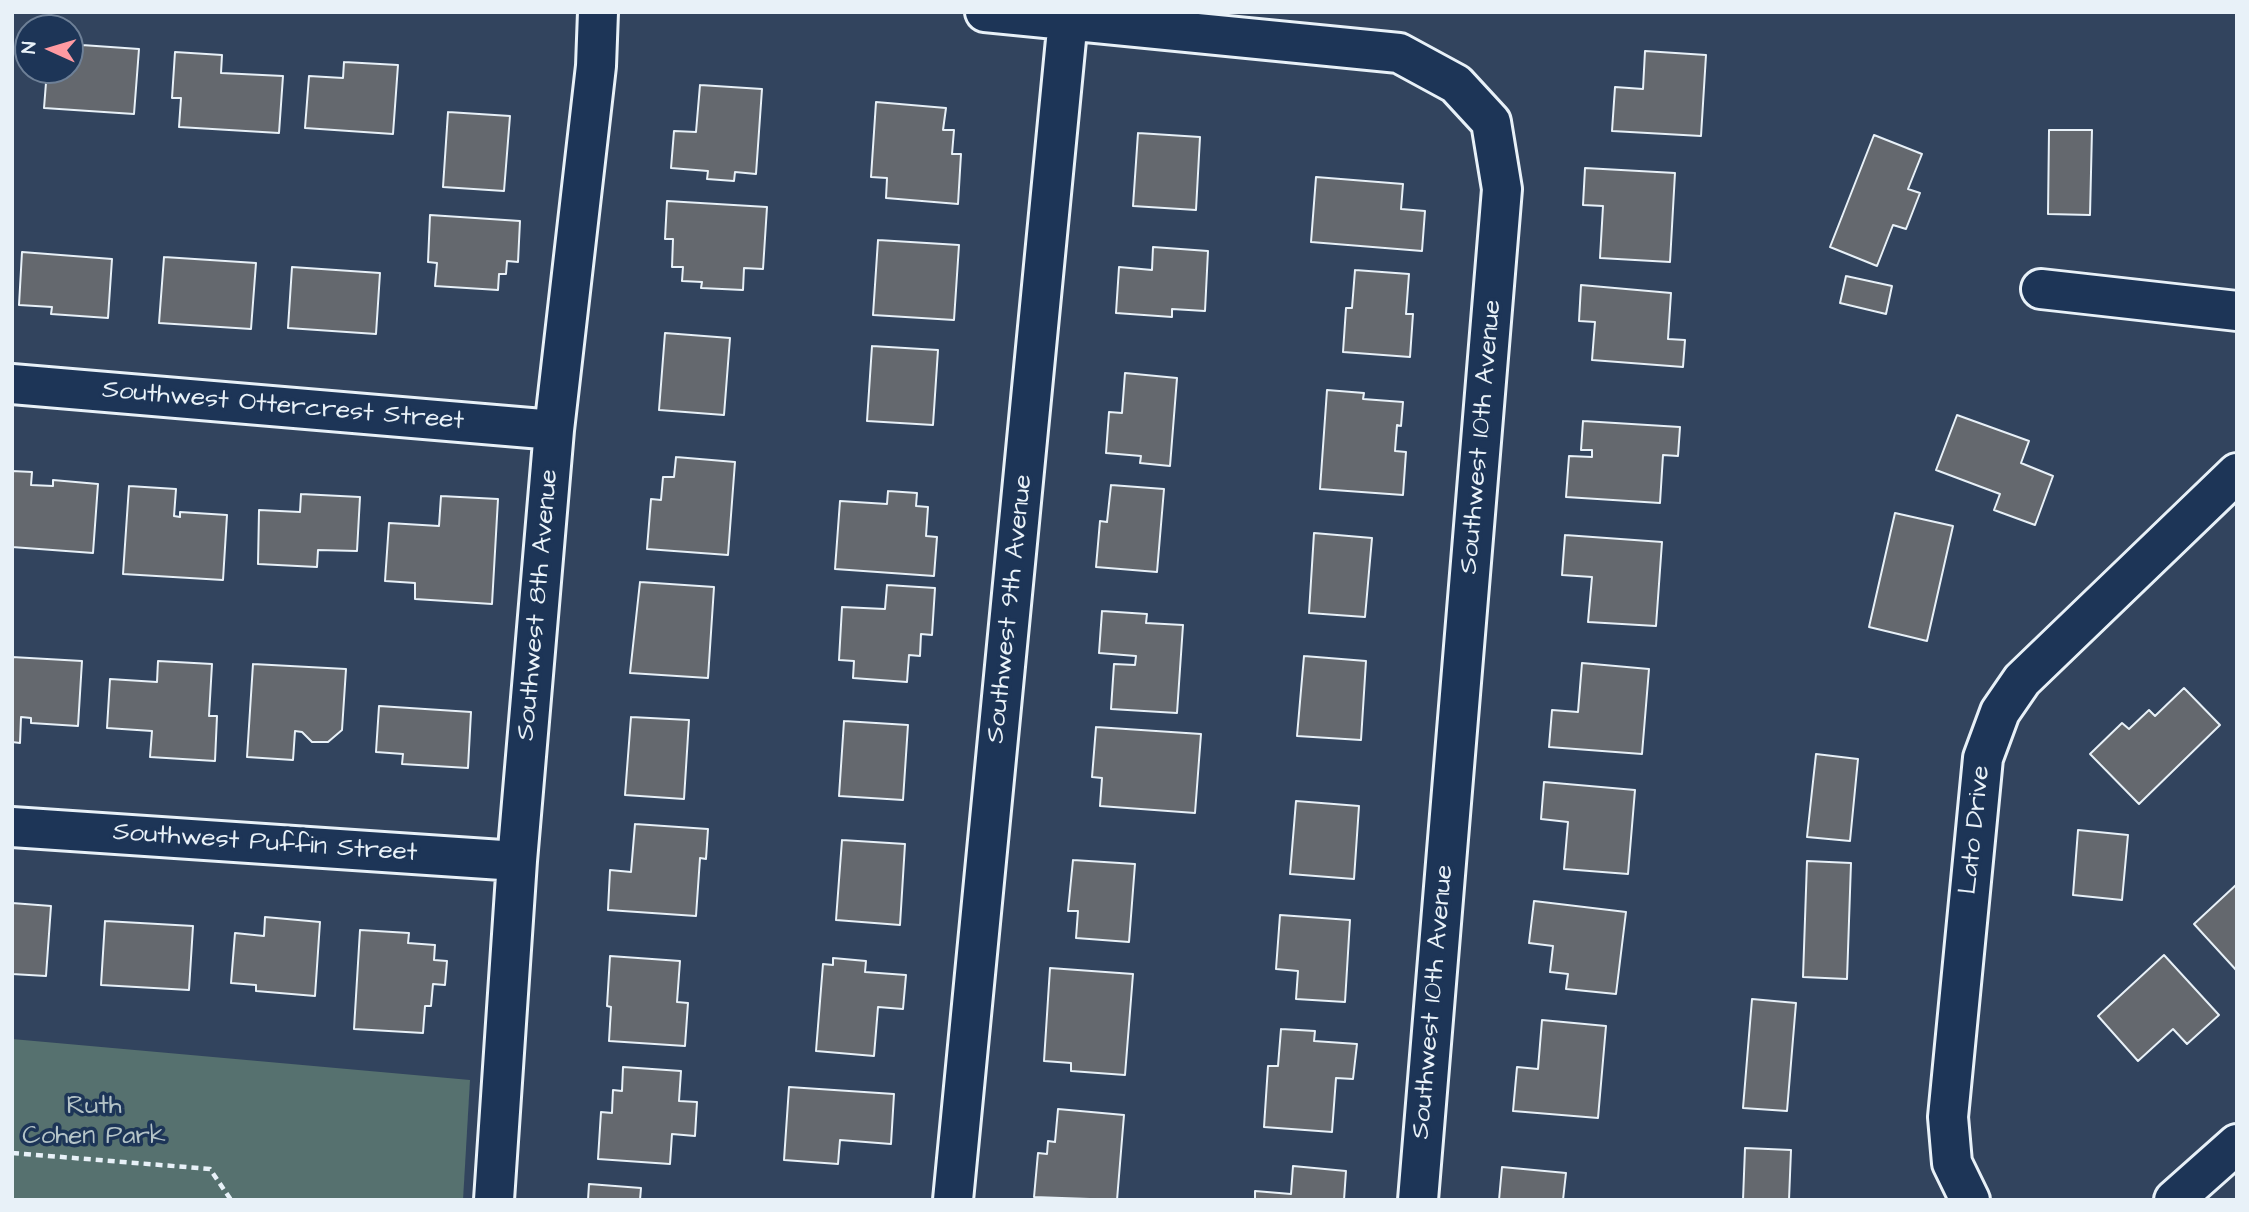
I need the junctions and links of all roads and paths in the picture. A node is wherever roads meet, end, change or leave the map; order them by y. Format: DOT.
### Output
graph roads {
  1 [pos="598,12"];
  2 [pos="985,12"];
  3 [pos="1068,19"];
  4 [pos="2041,289"];
  5 [pos="2237,311"];
  6 [pos="12,384"];
  7 [pos="554,430"];
  8 [pos="2237,473"];
  9 [pos="12,827"];
  10 [pos="517,861"];
  11 [pos="2237,1143"];
  12 [pos="12,1153"];
  13 [pos="231,1200"];
  14 [pos="494,1200"];
  15 [pos="953,1200"];
  16 [pos="1418,1200"];
  17 [pos="1969,1200"];
  18 [pos="2174,1200"];
  1 -- 7 [label="street, Southwest 8th Avenue"];
  2 -- 3 [label="street, Southwest 10th Avenue"];
  3 -- 15 [label="street, Southwest 9th Avenue"];
  3 -- 16 [label="street, Southwest 10th Avenue"];
  4 -- 5 [label="street"];
  6 -- 7 [label="street, Southwest Ottercrest Street"];
  7 -- 10 [label="street, Southwest 8th Avenue"];
  8 -- 17 [label="street, Lato Drive"];
  9 -- 10 [label="street, Southwest Puffin Street"];
  10 -- 14 [label="street, Southwest 8th Avenue"];
  11 -- 18 [label="street"];
  12 -- 13 [label="path"];
}
